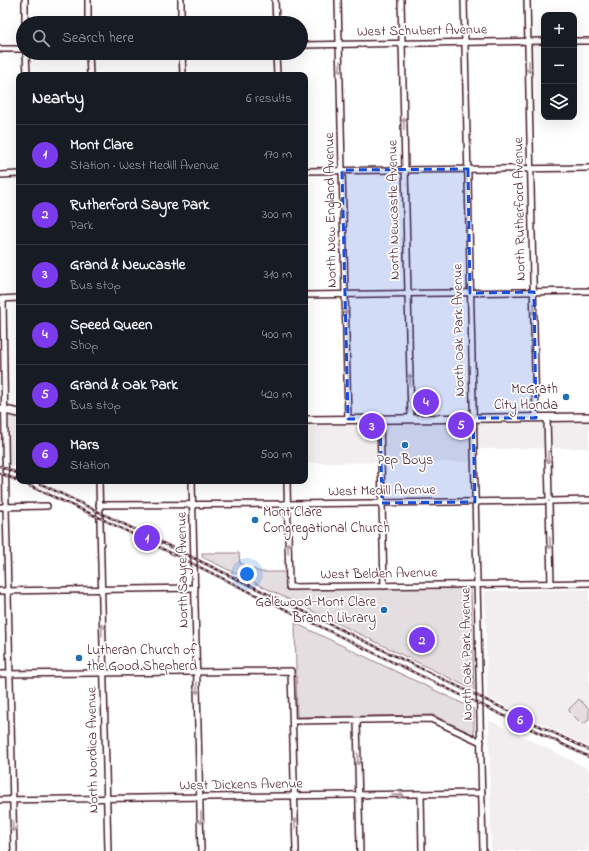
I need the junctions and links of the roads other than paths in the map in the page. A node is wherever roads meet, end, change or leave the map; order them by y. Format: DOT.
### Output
graph roads {
  1 [pos="25,0"];
  2 [pos="88,0"];
  3 [pos="181,0"];
  4 [pos="275,0"];
  5 [pos="338,0"];
  6 [pos="401,0"];
  7 [pos="464,0"];
  8 [pos="527,0"];
  9 [pos="25,16"];
  10 [pos="88,16"];
  11 [pos="181,16"];
  12 [pos="276,16"];
  13 [pos="541,41"];
  14 [pos="577,41"];
  15 [pos="589,41"];
  16 [pos="464,42"];
  17 [pos="528,42"];
  18 [pos="402,43"];
  19 [pos="339,44"];
  20 [pos="308,45"];
  21 [pos="0,49"];
  22 [pos="16,49"];
  23 [pos="26,60"];
  24 [pos="89,60"];
  25 [pos="182,60"];
  26 [pos="276,60"];
  27 [pos="26,72"];
  28 [pos="90,72"];
  29 [pos="183,72"];
  30 [pos="277,72"];
  31 [pos="531,168"];
  32 [pos="589,168"];
  33 [pos="468,169"];
  34 [pos="342,170"];
  35 [pos="405,170"];
  36 [pos="308,171"];
  37 [pos="16,174"];
  38 [pos="0,175"];
  39 [pos="589,291"];
  40 [pos="534,292"];
  41 [pos="470,293"];
  42 [pos="345,294"];
  43 [pos="408,294"];
  44 [pos="308,295"];
  45 [pos="16,298"];
  46 [pos="1,299"];
  47 [pos="2,410"];
  48 [pos="16,412"];
  49 [pos="589,417"];
  50 [pos="473,418"];
  51 [pos="536,418"];
  52 [pos="548,418"];
  53 [pos="380,419"];
  54 [pos="411,419"];
  55 [pos="308,420"];
  56 [pos="348,420"];
  57 [pos="99,484"];
  58 [pos="192,484"];
  59 [pos="287,484"];
  60 [pos="589,500"];
  61 [pos="549,501"];
  62 [pos="475,502"];
  63 [pos="382,503"];
  64 [pos="287,504"];
  65 [pos="99,505"];
  66 [pos="193,505"];
  67 [pos="47,506"];
  68 [pos="3,507"];
  69 [pos="589,583"];
  70 [pos="551,584"];
  71 [pos="477,585"];
  72 [pos="384,586"];
  73 [pos="195,588"];
  74 [pos="8,590"];
  75 [pos="101,590"];
  76 [pos="0,591"];
  77 [pos="197,672"];
  78 [pos="103,673"];
  79 [pos="0,674"];
  80 [pos="10,674"];
  81 [pos="357,720"];
  82 [pos="293,721"];
  83 [pos="481,742"];
  84 [pos="482,793"];
  85 [pos="420,794"];
  86 [pos="359,795"];
  87 [pos="294,796"];
  88 [pos="200,797"];
  89 [pos="106,798"];
  90 [pos="0,800"];
  91 [pos="12,800"];
  92 [pos="14,851"];
  93 [pos="108,851"];
  94 [pos="201,851"];
  95 [pos="296,851"];
  96 [pos="360,851"];
  97 [pos="422,851"];
  98 [pos="483,851"];
  1 -- 9 [label="street"];
  2 -- 10 [label="street"];
  3 -- 11 [label="street"];
  4 -- 12 [label="street"];
  5 -- 19 [label="street, North New England Avenue"];
  6 -- 18 [label="street, North Newcastle Avenue"];
  7 -- 16 [label="street, North Oak Park Avenue"];
  8 -- 17 [label="street, North Rutherford Avenue"];
  13 -- 17 [label="street, West Schubert Avenue"];
  14 -- 15 [label="street"];
  16 -- 17 [label="street, West Schubert Avenue"];
  16 -- 18 [label="street, West Schubert Avenue"];
  16 -- 33 [label="street, North Oak Park Avenue"];
  17 -- 31 [label="street, North Rutherford Avenue, one-way"];
  18 -- 19 [label="street, West Schubert Avenue"];
  35 -- 18 [label="street, North Newcastle Avenue, one-way"];
  19 -- 20 [label="street, West Schubert Avenue"];
  19 -- 34 [label="street, North New England Avenue, one-way"];
  21 -- 22 [label="street"];
  23 -- 27 [label="street"];
  24 -- 28 [label="street"];
  25 -- 29 [label="street"];
  26 -- 30 [label="street"];
  31 -- 32 [label="street"];
  31 -- 33 [label="street"];
  31 -- 40 [label="street, North Rutherford Avenue"];
  33 -- 35 [label="street"];
  33 -- 41 [label="street, North Oak Park Avenue"];
  34 -- 35 [label="street"];
  34 -- 36 [label="street"];
  34 -- 42 [label="street, North New England Avenue"];
  35 -- 43 [label="street, North Newcastle Avenue"];
  37 -- 38 [label="street"];
  39 -- 40 [label="street"];
  40 -- 41 [label="street"];
  40 -- 51 [label="street, North Rutherford Avenue, one-way"];
  41 -- 43 [label="street"];
  41 -- 50 [label="street, North Oak Park Avenue"];
  42 -- 43 [label="street"];
  42 -- 44 [label="street"];
  42 -- 56 [label="street, North New England Avenue, one-way"];
  54 -- 43 [label="street, North Newcastle Avenue, one-way"];
  45 -- 46 [label="street"];
  46 -- 47 [label="street"];
  47 -- 48 [label="main road"];
  47 -- 68 [label="street"];
  49 -- 52 [label="main road"];
  50 -- 51 [label="main road"];
  50 -- 54 [label="main road"];
  50 -- 62 [label="street, North Oak Park Avenue"];
  51 -- 52 [label="main road"];
  52 -- 61 [label="street, one-way"];
  53 -- 54 [label="main road"];
  53 -- 56 [label="main road"];
  53 -- 63 [label="street"];
  55 -- 56 [label="main road"];
  57 -- 65 [label="street, North Nordica Avenue"];
  58 -- 66 [label="street, North Sayre Avenue"];
  59 -- 64 [label="street"];
  60 -- 61 [label="street, West Medill Avenue"];
  61 -- 62 [label="street, West Medill Avenue"];
  61 -- 70 [label="street, one-way"];
  62 -- 63 [label="street, West Medill Avenue"];
  62 -- 71 [label="street, North Oak Park Avenue"];
  63 -- 64 [label="street, West Medill Avenue"];
  63 -- 72 [label="street"];
  64 -- 66 [label="street, West Medill Avenue"];
  72 -- 64 [label="street, West Belden Avenue, one-way"];
  65 -- 66 [label="street, West Medill Avenue"];
  65 -- 75 [label="street, North Nordica Avenue"];
  66 -- 73 [label="street, North Sayre Avenue"];
  67 -- 68 [label="street"];
  68 -- 74 [label="street"];
  69 -- 70 [label="street, West Belden Avenue"];
  70 -- 71 [label="street, West Belden Avenue"];
  71 -- 72 [label="street, West Belden Avenue"];
  71 -- 83 [label="street, North Oak Park Avenue"];
  73 -- 75 [label="street"];
  73 -- 77 [label="street, North Sayre Avenue"];
  74 -- 75 [label="street"];
  74 -- 76 [label="street"];
  74 -- 80 [label="street"];
  78 -- 75 [label="street, North Nordica Avenue, one-way"];
  77 -- 78 [label="street"];
  77 -- 82 [label="street"];
  77 -- 88 [label="street, North Sayre Avenue, one-way"];
  78 -- 80 [label="street"];
  78 -- 89 [label="street, North Nordica Avenue"];
  79 -- 80 [label="street"];
  80 -- 91 [label="street"];
  81 -- 82 [label="street"];
  81 -- 83 [label="street"];
  81 -- 86 [label="street, one-way"];
  82 -- 87 [label="street"];
  83 -- 84 [label="street, North Oak Park Avenue"];
  84 -- 85 [label="street, West Dickens Avenue"];
  84 -- 98 [label="street, North Oak Park Avenue"];
  86 -- 85 [label="street, West Dickens Avenue, one-way"];
  85 -- 97 [label="street"];
  86 -- 87 [label="street, West Dickens Avenue"];
  86 -- 96 [label="street"];
  87 -- 88 [label="street, West Dickens Avenue"];
  95 -- 87 [label="street, one-way"];
  88 -- 89 [label="street, West Dickens Avenue"];
  88 -- 94 [label="street, North Sayre Avenue, one-way"];
  89 -- 91 [label="street, West Dickens Avenue"];
  89 -- 93 [label="street, North Nordica Avenue"];
  90 -- 91 [label="street, West Dickens Avenue"];
  91 -- 92 [label="street, one-way"];
}
